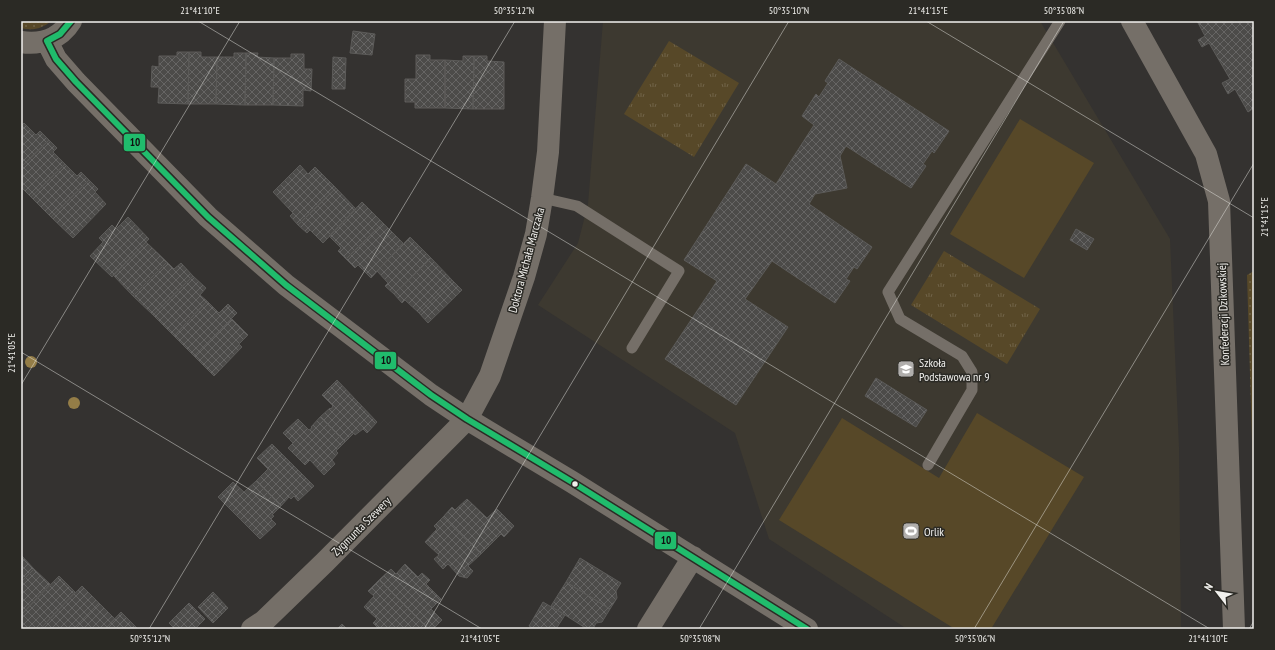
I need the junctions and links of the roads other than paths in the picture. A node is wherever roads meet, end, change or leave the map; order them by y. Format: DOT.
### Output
graph roads {
  1 [pos="71,21"];
  2 [pos="555,21"];
  3 [pos="1060,21"];
  4 [pos="1132,21"];
  5 [pos="47,41"];
  6 [pos="21,42"];
  7 [pos="542,198"];
  8 [pos="632,348"];
  9 [pos="468,420"];
  10 [pos="928,465"];
  11 [pos="693,557"];
  12 [pos="252,629"];
  13 [pos="648,629"];
  14 [pos="807,629"];
  15 [pos="1234,629"];
  1 -- 5 [label="street"];
  2 -- 7 [label="street, Doktora Michała Marczaka"];
  3 -- 10 [label="lane"];
  4 -- 15 [label="street, Konfederacji Dzikowskiej"];
  5 -- 6 [label="street"];
  5 -- 9 [label="street"];
  7 -- 8 [label="lane"];
  7 -- 9 [label="street, Doktora Michała Marczaka"];
  9 -- 11 [label="street"];
  9 -- 12 [label="street, Zygmunta Szewery"];
  11 -- 13 [label="street"];
  11 -- 14 [label="street"];
}
